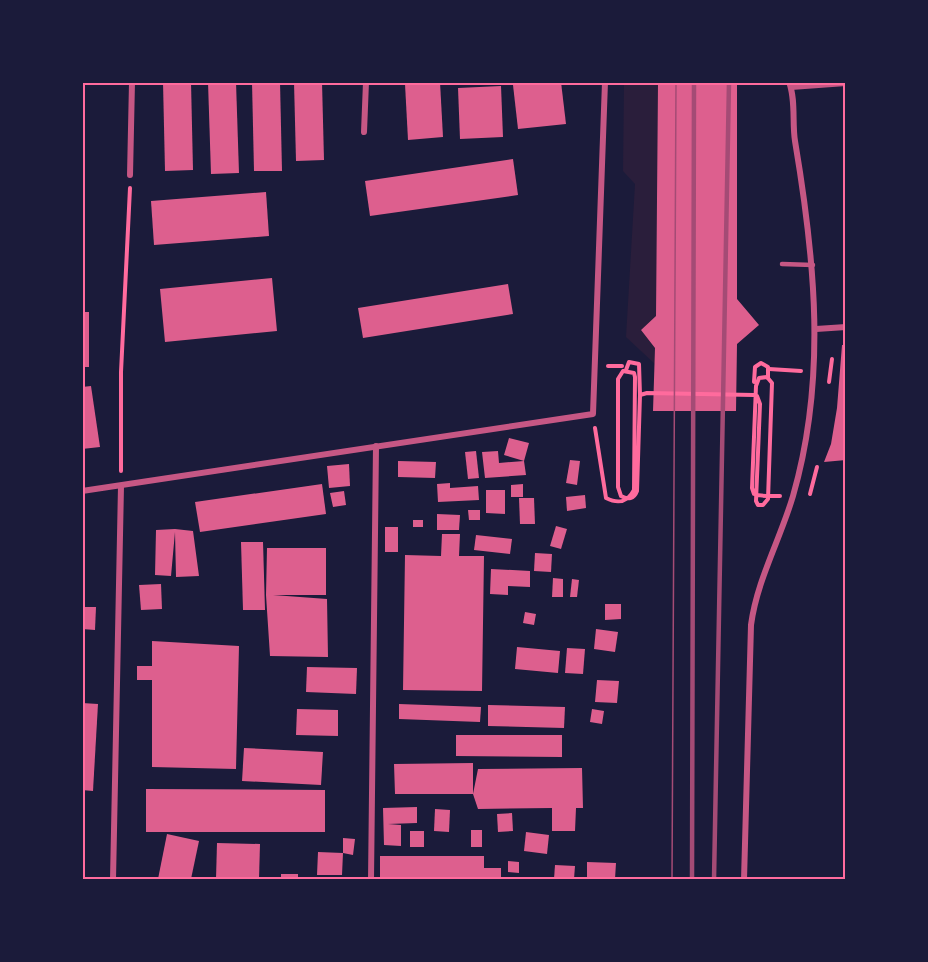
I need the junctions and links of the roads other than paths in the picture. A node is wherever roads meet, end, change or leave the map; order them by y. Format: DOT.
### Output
graph roads {
  1 [pos="132,82"];
  2 [pos="366,82"];
  3 [pos="605,82"];
  4 [pos="846,83"];
  5 [pos="790,85"];
  6 [pos="364,132"];
  7 [pos="130,175"];
  8 [pos="782,264"];
  9 [pos="813,265"];
  10 [pos="846,327"];
  11 [pos="816,329"];
  12 [pos="376,446"];
  13 [pos="121,486"];
  14 [pos="82,491"];
  15 [pos="113,879"];
  16 [pos="371,879"];
  17 [pos="744,879"];
  1 -- 7 [label="street"];
  2 -- 6 [label="street"];
  3 -- 12 [label="street"];
  4 -- 5 [label="street"];
  5 -- 9 [label="street"];
  8 -- 9 [label="lane"];
  9 -- 11 [label="street"];
  10 -- 11 [label="street"];
  11 -- 17 [label="street"];
  12 -- 13 [label="street"];
  12 -- 16 [label="street"];
  13 -- 14 [label="street"];
  13 -- 15 [label="street"];
}
